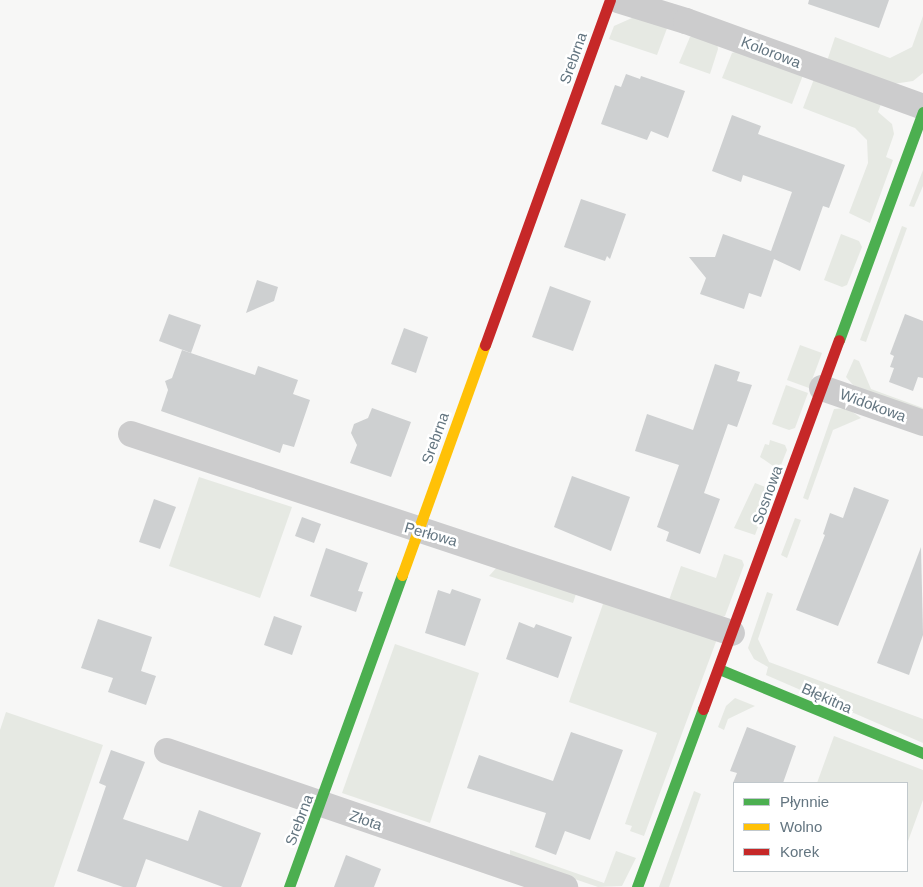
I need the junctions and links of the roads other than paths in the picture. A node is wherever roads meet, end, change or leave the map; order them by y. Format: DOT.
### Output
graph roads {
  1 [pos="610,0"];
  2 [pos="618,0"];
  3 [pos="923,107"];
  4 [pos="923,112"];
  5 [pos="822,388"];
  6 [pos="923,423"];
  7 [pos="131,434"];
  8 [pos="419,529"];
  9 [pos="732,633"];
  10 [pos="719,669"];
  11 [pos="167,751"];
  12 [pos="923,753"];
  13 [pos="322,805"];
  14 [pos="289,887"];
  15 [pos="565,887"];
  16 [pos="638,887"];
  1 -- 8 [label="street, Srebrna"];
  2 -- 3 [label="street, Kolorowa"];
  4 -- 5 [label="street, Sosnowa"];
  5 -- 6 [label="street, Widokowa"];
  5 -- 9 [label="street, Sosnowa"];
  7 -- 8 [label="street, Perłowa"];
  8 -- 9 [label="street, Perłowa"];
  8 -- 13 [label="street, Srebrna"];
  9 -- 10 [label="street, Sosnowa"];
  10 -- 12 [label="street, Błękitna"];
  10 -- 16 [label="street, Sosnowa"];
  11 -- 13 [label="street, Złota"];
  13 -- 14 [label="street, Srebrna"];
  13 -- 15 [label="street, Złota"];
}
